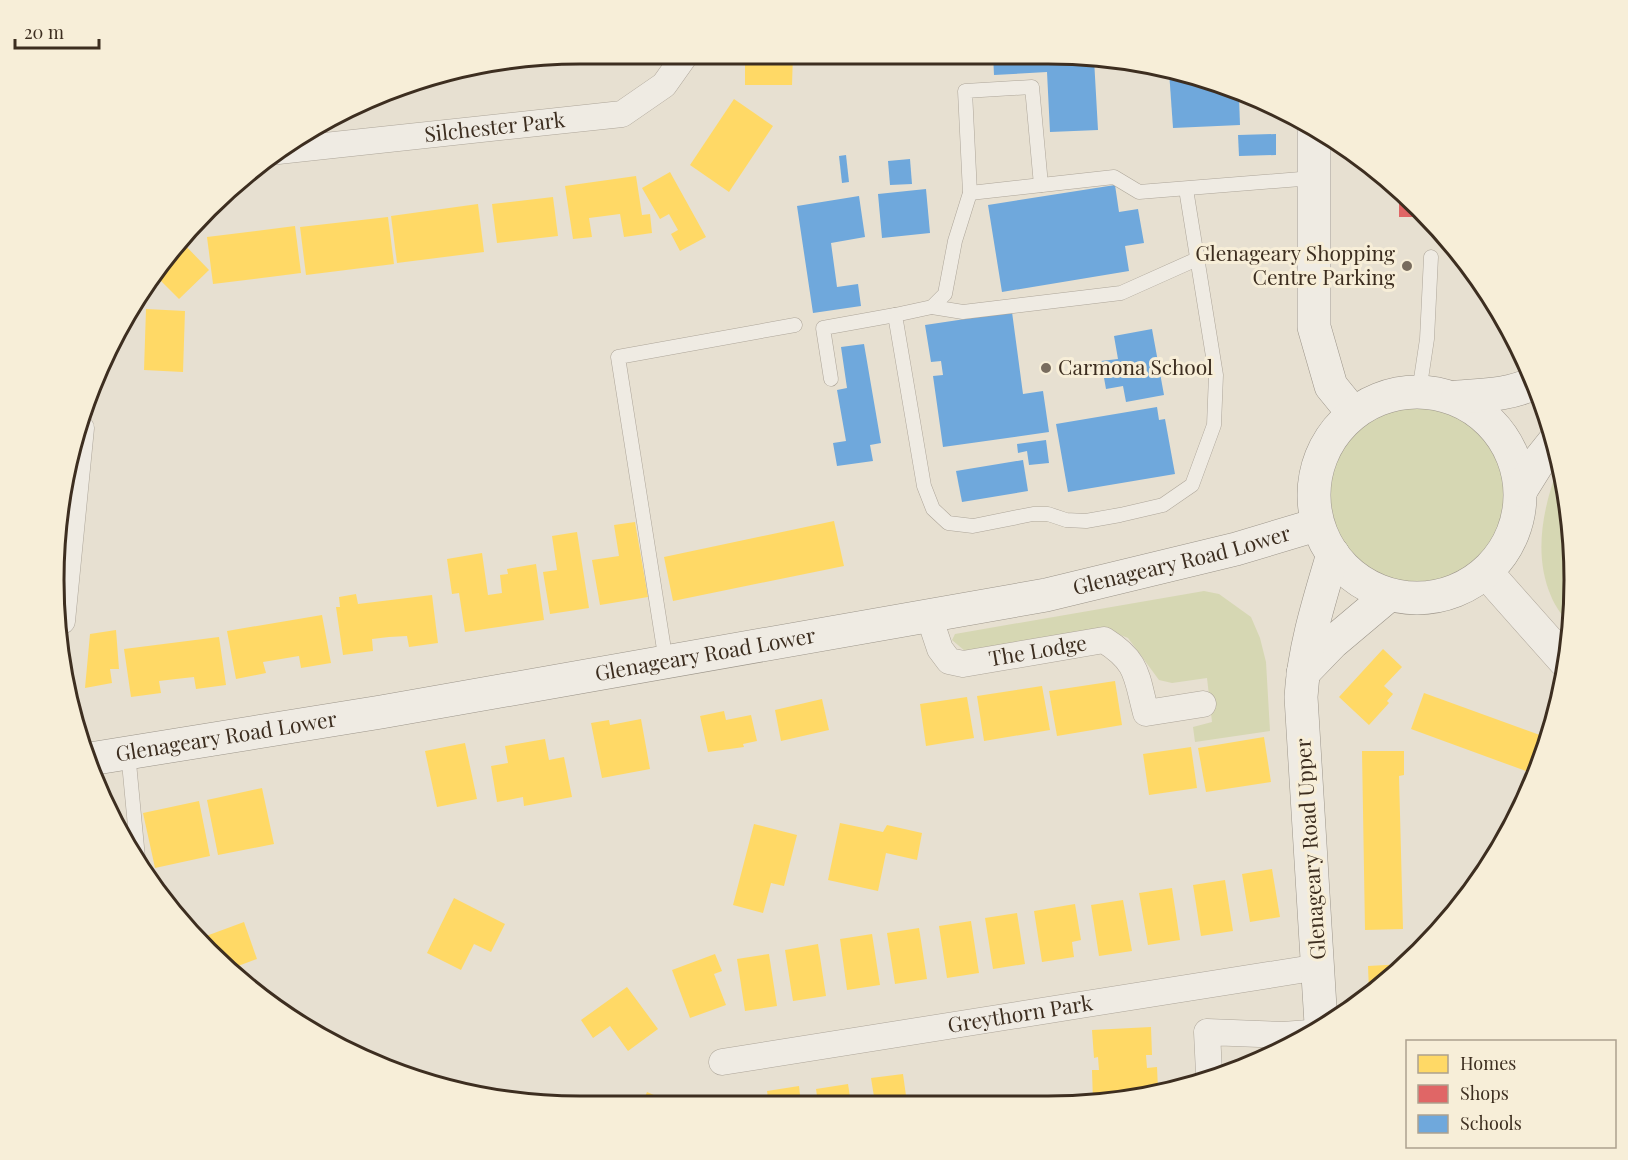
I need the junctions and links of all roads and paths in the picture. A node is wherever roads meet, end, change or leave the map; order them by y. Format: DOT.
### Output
graph roads {
  1 [pos="679,64"];
  2 [pos="1314,139"];
  3 [pos="297,149"];
  4 [pos="1313,178"];
  5 [pos="1041,185"];
  6 [pos="1186,189"];
  7 [pos="970,193"];
  8 [pos="1431,257"];
  9 [pos="1197,259"];
  10 [pos="932,307"];
  11 [pos="895,315"];
  12 [pos="795,325"];
  13 [pos="831,379"];
  14 [pos="1526,387"];
  15 [pos="1419,392"];
  16 [pos="1458,397"];
  17 [pos="1353,413"];
  18 [pos="1547,451"];
  19 [pos="77,466"];
  20 [pos="1521,490"];
  21 [pos="1316,525"];
  22 [pos="1333,554"];
  23 [pos="1486,572"];
  24 [pos="65,593"];
  25 [pos="1389,595"];
  26 [pos="929,616"];
  27 [pos="1558,653"];
  28 [pos="666,662"];
  29 [pos="1304,673"];
  30 [pos="1203,704"];
  31 [pos="128,752"];
  32 [pos="97,758"];
  33 [pos="137,842"];
  34 [pos="1319,967"];
  35 [pos="1322,1017"];
  36 [pos="1290,1034"];
  37 [pos="722,1062"];
  38 [pos="1209,1070"];
  1 -- 3 [label="street, Silchester Park"];
  2 -- 4 [label="main road"];
  4 -- 6 [label="lane"];
  4 -- 17 [label="main road"];
  5 -- 6 [label="lane"];
  5 -- 7 [label="lane"];
  5 -- 7 [label="lane"];
  6 -- 9 [label="lane"];
  7 -- 10 [label="lane"];
  8 -- 15 [label="lane"];
  9 -- 10 [label="lane"];
  9 -- 11 [label="lane"];
  10 -- 11 [label="lane"];
  11 -- 13 [label="lane"];
  12 -- 28 [label="lane"];
  14 -- 16 [label="main road"];
  15 -- 16 [label="main road"];
  15 -- 17 [label="main road"];
  16 -- 20 [label="main road"];
  17 -- 21 [label="main road"];
  18 -- 20 [label="main road"];
  19 -- 24 [label="street"];
  20 -- 23 [label="main road"];
  21 -- 22 [label="main road"];
  21 -- 26 [label="main road, Glenageary Road Lower"];
  22 -- 25 [label="main road"];
  22 -- 29 [label="main road, Glenageary Road Upper"];
  23 -- 25 [label="main road"];
  23 -- 27 [label="main road"];
  25 -- 29 [label="main road"];
  26 -- 28 [label="main road, Glenageary Road Lower"];
  26 -- 30 [label="street, The Lodge"];
  28 -- 31 [label="main road, Glenageary Road Lower"];
  29 -- 34 [label="main road, Glenageary Road Upper"];
  31 -- 32 [label="main road, Glenageary Road Lower"];
  31 -- 33 [label="lane"];
  34 -- 35 [label="main road, Glenageary Road Upper"];
  34 -- 37 [label="street, Greythorn Park"];
  36 -- 38 [label="street"];
}
